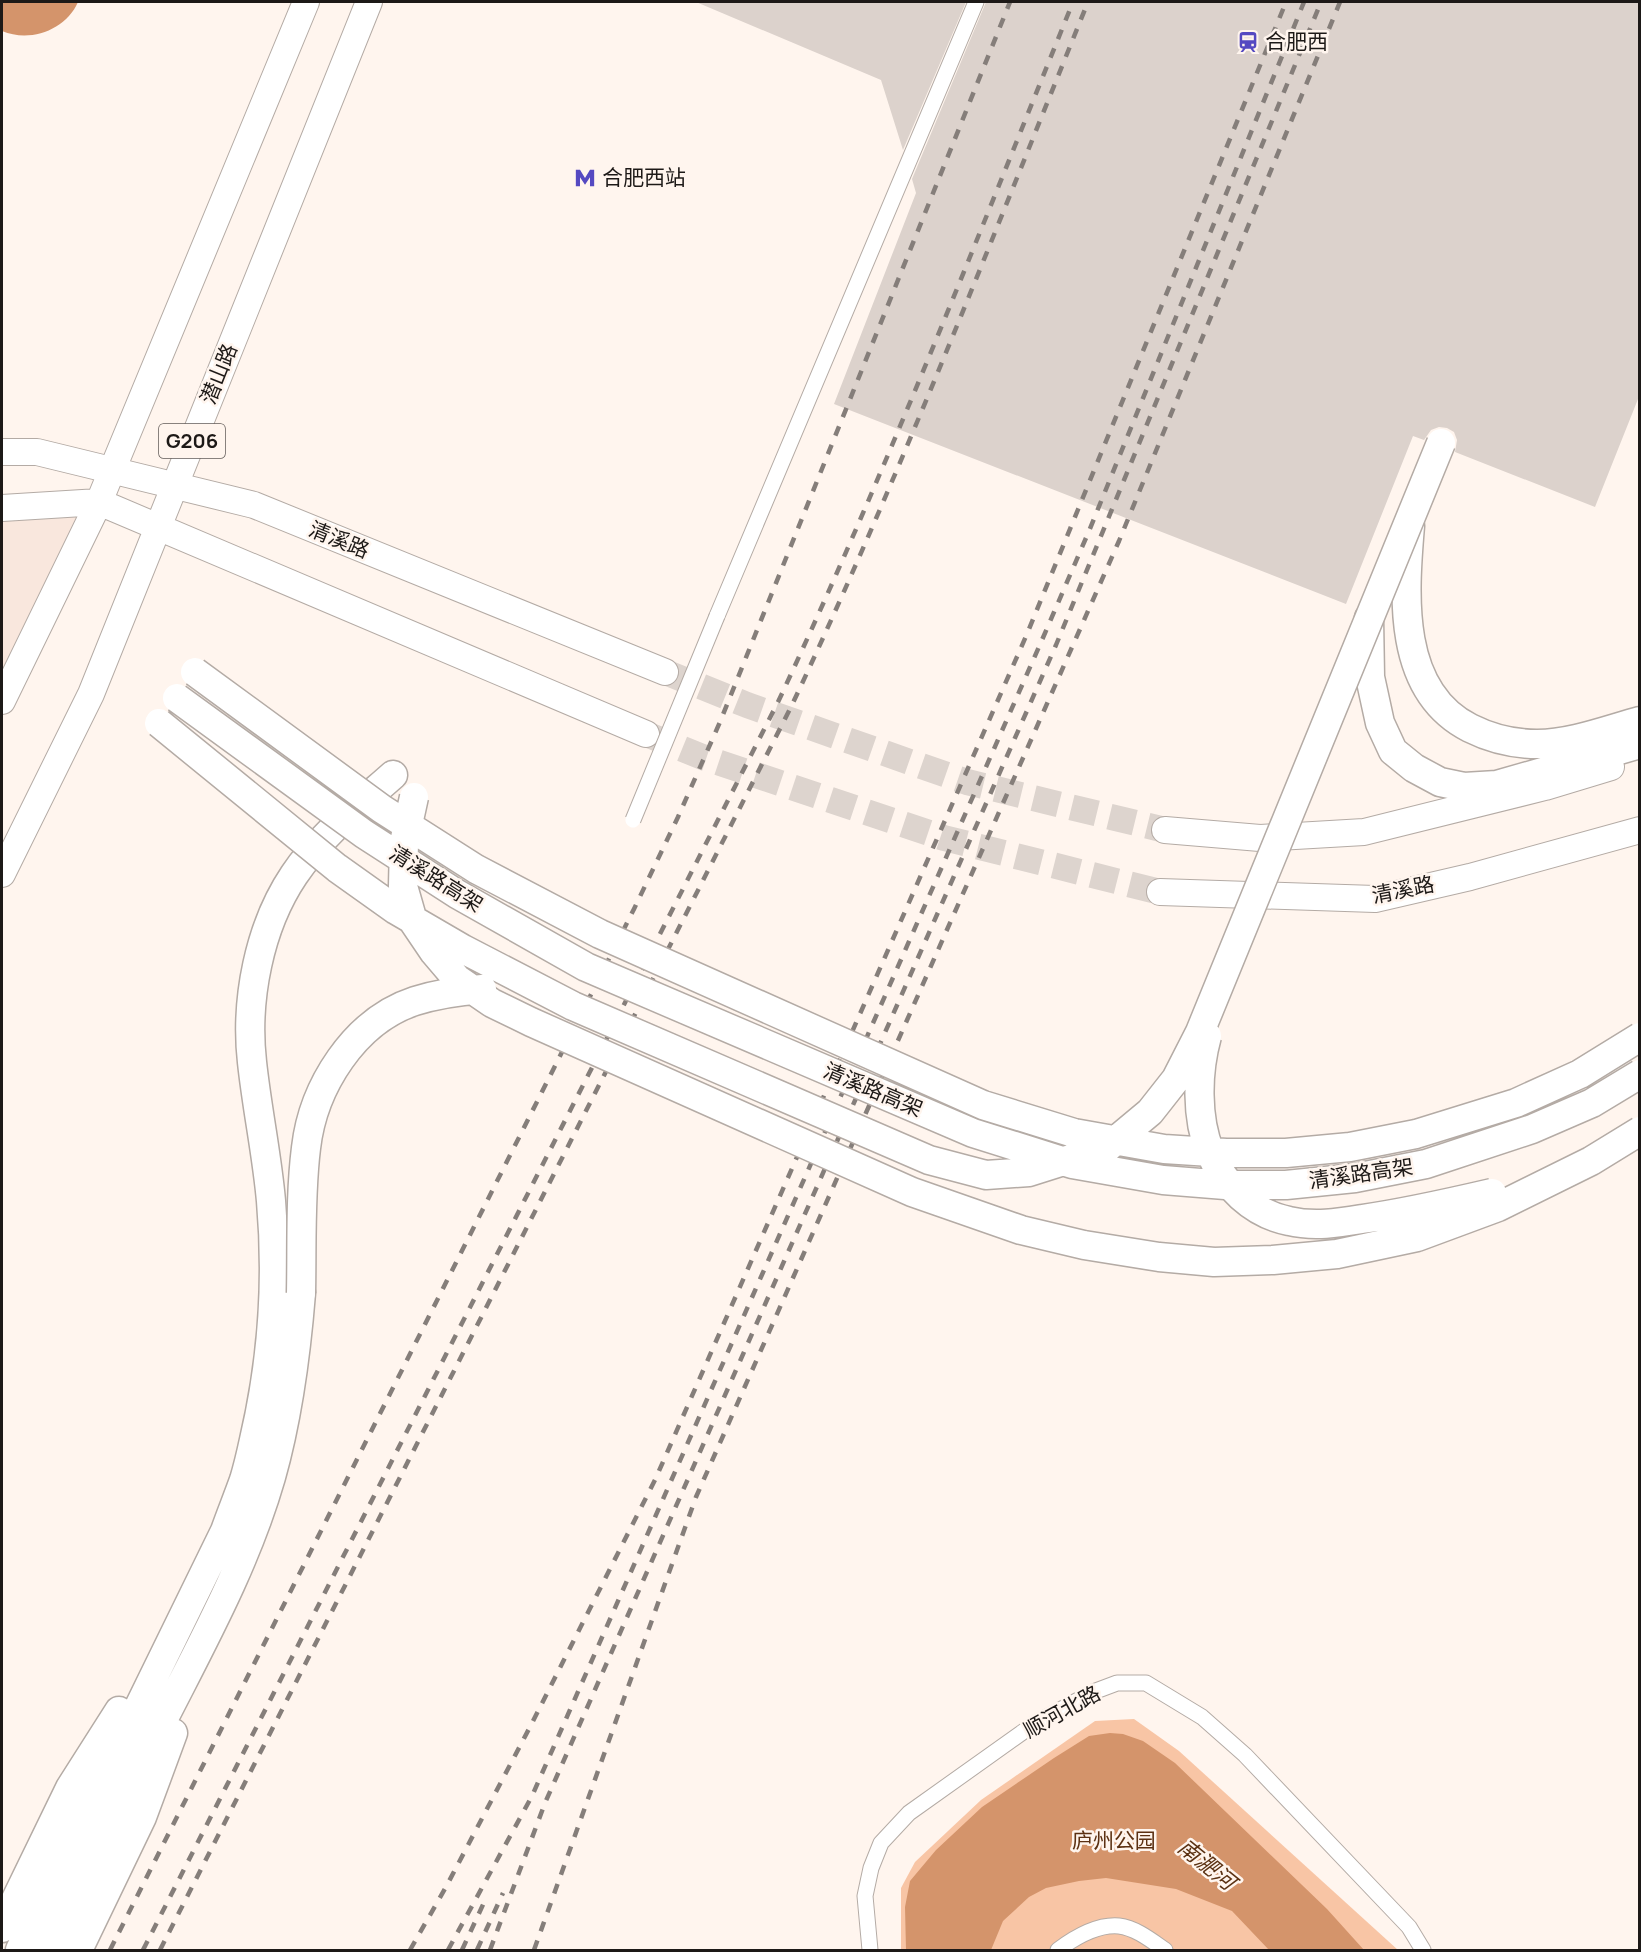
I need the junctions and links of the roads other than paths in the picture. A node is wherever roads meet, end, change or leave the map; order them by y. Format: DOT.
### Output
graph roads {
  1 [pos="306,2"];
  2 [pos="369,2"];
  3 [pos="976,2"];
  4 [pos="2,452"];
  5 [pos="112,471"];
  6 [pos="174,486"];
  7 [pos="99,502"];
  8 [pos="2,508"];
  9 [pos="1410,517"];
  10 [pos="158,527"];
  11 [pos="1369,618"];
  12 [pos="195,672"];
  13 [pos="665,672"];
  14 [pos="177,698"];
  15 [pos="2,701"];
  16 [pos="1640,721"];
  17 [pos="159,723"];
  18 [pos="646,734"];
  19 [pos="1640,744"];
  20 [pos="1640,758"];
  21 [pos="393,775"];
  22 [pos="414,797"];
  23 [pos="633,820"];
  24 [pos="1165,830"];
  25 [pos="1640,830"];
  26 [pos="2,874"];
  27 [pos="1258,890"];
  28 [pos="1160,892"];
  29 [pos="573,1006"];
  30 [pos="1640,1037"];
  31 [pos="1640,1074"];
  32 [pos="1640,1131"];
  33 [pos="1591,1161"];
  34 [pos="191,1598"];
  35 [pos="221,1606"];
  36 [pos="2,1928"];
  37 [pos="20,1950"];
  38 [pos="48,1950"];
  39 [pos="78,1950"];
  40 [pos="870,1950"];
  41 [pos="1058,1950"];
  42 [pos="1166,1950"];
  43 [pos="1424,1950"];
  1 -- 5 [label="main road, G206"];
  2 -- 6 [label="main road, 潜山路 / G206"];
  3 -- 23 [label="street, bridge"];
  4 -- 5 [label="main road, 清溪路"];
  5 -- 6 [label="main road, 清溪路"];
  5 -- 7 [label="main road, G206"];
  6 -- 10 [label="main road, 潜山路 / G206"];
  6 -- 13 [label="main road, 清溪路"];
  7 -- 8 [label="main road"];
  7 -- 10 [label="main road"];
  7 -- 15 [label="main road, G206"];
  9 -- 11 [label="highway, bridge"];
  9 -- 16 [label="highway, bridge"];
  9 -- 27 [label="highway, bridge"];
  10 -- 18 [label="main road"];
  10 -- 26 [label="main road, 潜山路 / G206"];
  11 -- 19 [label="highway"];
  11 -- 27 [label="highway, bridge"];
  12 -- 30 [label="highway, 清溪路高架, bridge"];
  14 -- 31 [label="highway, 清溪路高架, bridge"];
  17 -- 29 [label="highway, bridge"];
  20 -- 24 [label="main road"];
  21 -- 34 [label="highway, bridge"];
  22 -- 33 [label="highway, bridge"];
  25 -- 28 [label="main road, 清溪路"];
  27 -- 29 [label="highway, bridge"];
  27 -- 33 [label="highway, bridge"];
  29 -- 35 [label="highway, bridge"];
  32 -- 33 [label="highway, bridge"];
  34 -- 36 [label="highway"];
  34 -- 37 [label="highway"];
  35 -- 38 [label="highway"];
  35 -- 39 [label="highway"];
  40 -- 43 [label="street, 顺河北路"];
  41 -- 42 [label="street"];
}
